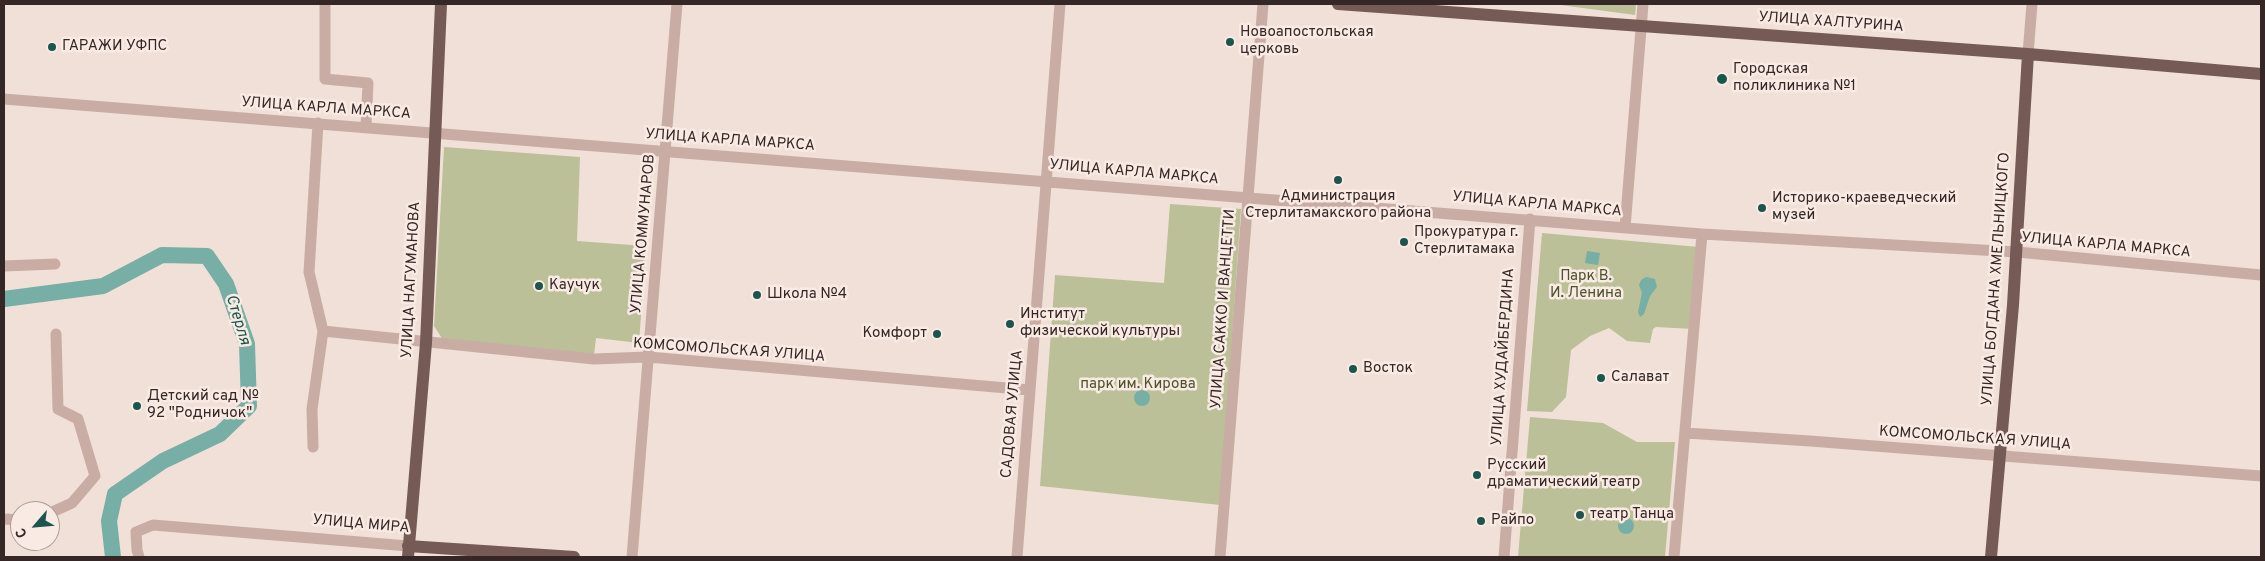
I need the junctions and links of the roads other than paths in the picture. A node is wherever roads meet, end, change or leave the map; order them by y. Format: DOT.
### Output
graph roads {
  1 [pos="325,4"];
  2 [pos="441,4"];
  3 [pos="677,4"];
  4 [pos="1060,4"];
  5 [pos="1263,4"];
  6 [pos="1338,4"];
  7 [pos="1643,4"];
  8 [pos="2032,4"];
  9 [pos="1641,25"];
  10 [pos="2028,54"];
  11 [pos="2261,74"];
  12 [pos="4,99"];
  13 [pos="318,123"];
  14 [pos="366,127"];
  15 [pos="434,132"];
  16 [pos="667,152"];
  17 [pos="1048,181"];
  18 [pos="1246,197"];
  19 [pos="1530,219"];
  20 [pos="1625,228"];
  21 [pos="1702,234"];
  22 [pos="2017,252"];
  23 [pos="55,264"];
  24 [pos="4,266"];
  25 [pos="2261,275"];
  26 [pos="322,331"];
  27 [pos="56,334"];
  28 [pos="426,343"];
  29 [pos="648,357"];
  30 [pos="1030,390"];
  31 [pos="1686,434"];
  32 [pos="313,447"];
  33 [pos="2000,456"];
  34 [pos="2261,476"];
  35 [pos="60,508"];
  36 [pos="408,552"];
  37 [pos="140,557"];
  38 [pos="574,557"];
  39 [pos="632,557"];
  40 [pos="1016,557"];
  41 [pos="1220,557"];
  42 [pos="1504,557"];
  43 [pos="1674,557"];
  44 [pos="1991,557"];
  1 -- 14 [label="street"];
  2 -- 15 [label="main road, УЛИЦА НАГУМАНОВА"];
  3 -- 16 [label="street, УЛИЦА КОММУНАРОВ"];
  4 -- 17 [label="street, САДОВАЯ УЛИЦА"];
  5 -- 18 [label="street, УЛИЦА САККО И ВАНЦЕТТИ"];
  6 -- 9 [label="main road, УЛИЦА ХАЛТУРИНА"];
  7 -- 9 [label="street"];
  8 -- 10 [label="street, УЛИЦА БОГДАНА ХМЕЛЬНИЦКОГО"];
  9 -- 10 [label="main road, УЛИЦА ХАЛТУРИНА"];
  9 -- 20 [label="street"];
  10 -- 11 [label="main road, УЛИЦА ХАЛТУРИНА"];
  10 -- 22 [label="main road, УЛИЦА БОГДАНА ХМЕЛЬНИЦКОГО"];
  12 -- 13 [label="street, УЛИЦА КАРЛА МАРКСА"];
  13 -- 14 [label="street, УЛИЦА КАРЛА МАРКСА"];
  13 -- 26 [label="street"];
  14 -- 15 [label="street, УЛИЦА КАРЛА МАРКСА"];
  15 -- 16 [label="street, УЛИЦА КАРЛА МАРКСА"];
  15 -- 28 [label="main road, УЛИЦА НАГУМАНОВА"];
  16 -- 17 [label="street, УЛИЦА КАРЛА МАРКСА"];
  16 -- 29 [label="street, УЛИЦА КОММУНАРОВ"];
  17 -- 18 [label="street, УЛИЦА КАРЛА МАРКСА"];
  17 -- 30 [label="street, САДОВАЯ УЛИЦА"];
  18 -- 19 [label="street, УЛИЦА КАРЛА МАРКСА"];
  18 -- 41 [label="street, УЛИЦА САККО И ВАНЦЕТТИ"];
  19 -- 20 [label="street, УЛИЦА КАРЛА МАРКСА"];
  19 -- 42 [label="street, УЛИЦА ХУДАЙБЕРДИНА"];
  20 -- 21 [label="street, УЛИЦА КАРЛА МАРКСА"];
  21 -- 22 [label="street, УЛИЦА КАРЛА МАРКСА"];
  21 -- 31 [label="street"];
  22 -- 25 [label="street, УЛИЦА КАРЛА МАРКСА"];
  22 -- 33 [label="main road, УЛИЦА БОГДАНА ХМЕЛЬНИЦКОГО"];
  23 -- 24 [label="street"];
  26 -- 28 [label="street, КОМСОМОЛЬСКАЯ УЛИЦА"];
  26 -- 32 [label="street"];
  27 -- 35 [label="street"];
  28 -- 29 [label="street, КОМСОМОЛЬСКАЯ УЛИЦА"];
  28 -- 36 [label="main road, УЛИЦА НАГУМАНОВА"];
  29 -- 30 [label="street, КОМСОМОЛЬСКАЯ УЛИЦА"];
  29 -- 39 [label="street, УЛИЦА КОММУНАРОВ"];
  30 -- 40 [label="street, САДОВАЯ УЛИЦА"];
  31 -- 33 [label="street, КОМСОМОЛЬСКАЯ УЛИЦА"];
  31 -- 43 [label="street"];
  33 -- 34 [label="street, КОМСОМОЛЬСКАЯ УЛИЦА"];
  33 -- 44 [label="main road, УЛИЦА БОГДАНА ХМЕЛЬНИЦКОГО"];
  36 -- 37 [label="street, УЛИЦА МИРА"];
  36 -- 38 [label="main road, УЛИЦА МИРА"];
}
